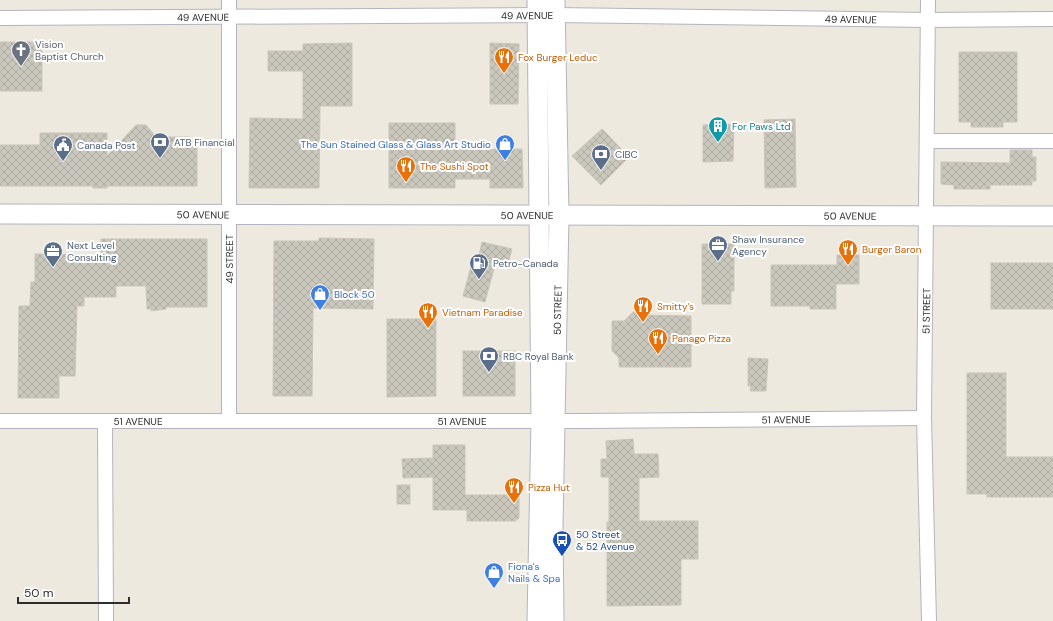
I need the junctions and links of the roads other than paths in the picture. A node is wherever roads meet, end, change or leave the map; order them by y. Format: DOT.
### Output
graph roads {
  1 [pos="229,0"];
  2 [pos="928,0"];
  3 [pos="546,8"];
  4 [pos="0,18"];
  5 [pos="228,18"];
  6 [pos="928,20"];
  7 [pos="1053,20"];
  8 [pos="1053,141"];
  9 [pos="927,142"];
  10 [pos="0,214"];
  11 [pos="927,214"];
  12 [pos="229,215"];
  13 [pos="539,216"];
  14 [pos="559,216"];
  15 [pos="1053,216"];
  16 [pos="924,418"];
  17 [pos="0,421"];
  18 [pos="229,421"];
  19 [pos="549,421"];
  20 [pos="105,422"];
  21 [pos="106,621"];
  22 [pos="537,621"];
  23 [pos="554,621"];
  24 [pos="929,621"];
  1 -- 5 [label="street, 49 STREET"];
  2 -- 6 [label="street, 51 STREET"];
  3 -- 5 [label="street, 49 AVENUE"];
  3 -- 6 [label="street, 49 AVENUE"];
  3 -- 13 [label="main road, 50 STREET"];
  3 -- 14 [label="main road, 50 STREET"];
  4 -- 5 [label="street, 49 AVENUE"];
  5 -- 12 [label="street, 49 STREET"];
  6 -- 7 [label="street, 49 AVENUE"];
  6 -- 9 [label="street, 51 STREET"];
  8 -- 9 [label="street"];
  9 -- 11 [label="street, 51 STREET"];
  10 -- 12 [label="main road, 50 AVENUE"];
  11 -- 14 [label="main road, 50 AVENUE"];
  11 -- 15 [label="main road, 50 AVENUE"];
  11 -- 16 [label="street, 51 STREET"];
  12 -- 13 [label="main road, 50 AVENUE"];
  12 -- 18 [label="street, 49 STREET"];
  13 -- 14 [label="main road, 50 AVENUE"];
  13 -- 19 [label="main road, 50 STREET"];
  14 -- 19 [label="main road, 50 STREET"];
  16 -- 19 [label="street, 51 AVENUE"];
  16 -- 24 [label="street, 51 STREET"];
  17 -- 20 [label="street, 51 AVENUE"];
  18 -- 19 [label="street, 51 AVENUE"];
  18 -- 20 [label="street, 51 AVENUE"];
  19 -- 22 [label="main road, 50 STREET"];
  19 -- 23 [label="main road, 50 STREET"];
  20 -- 21 [label="street"];
}
